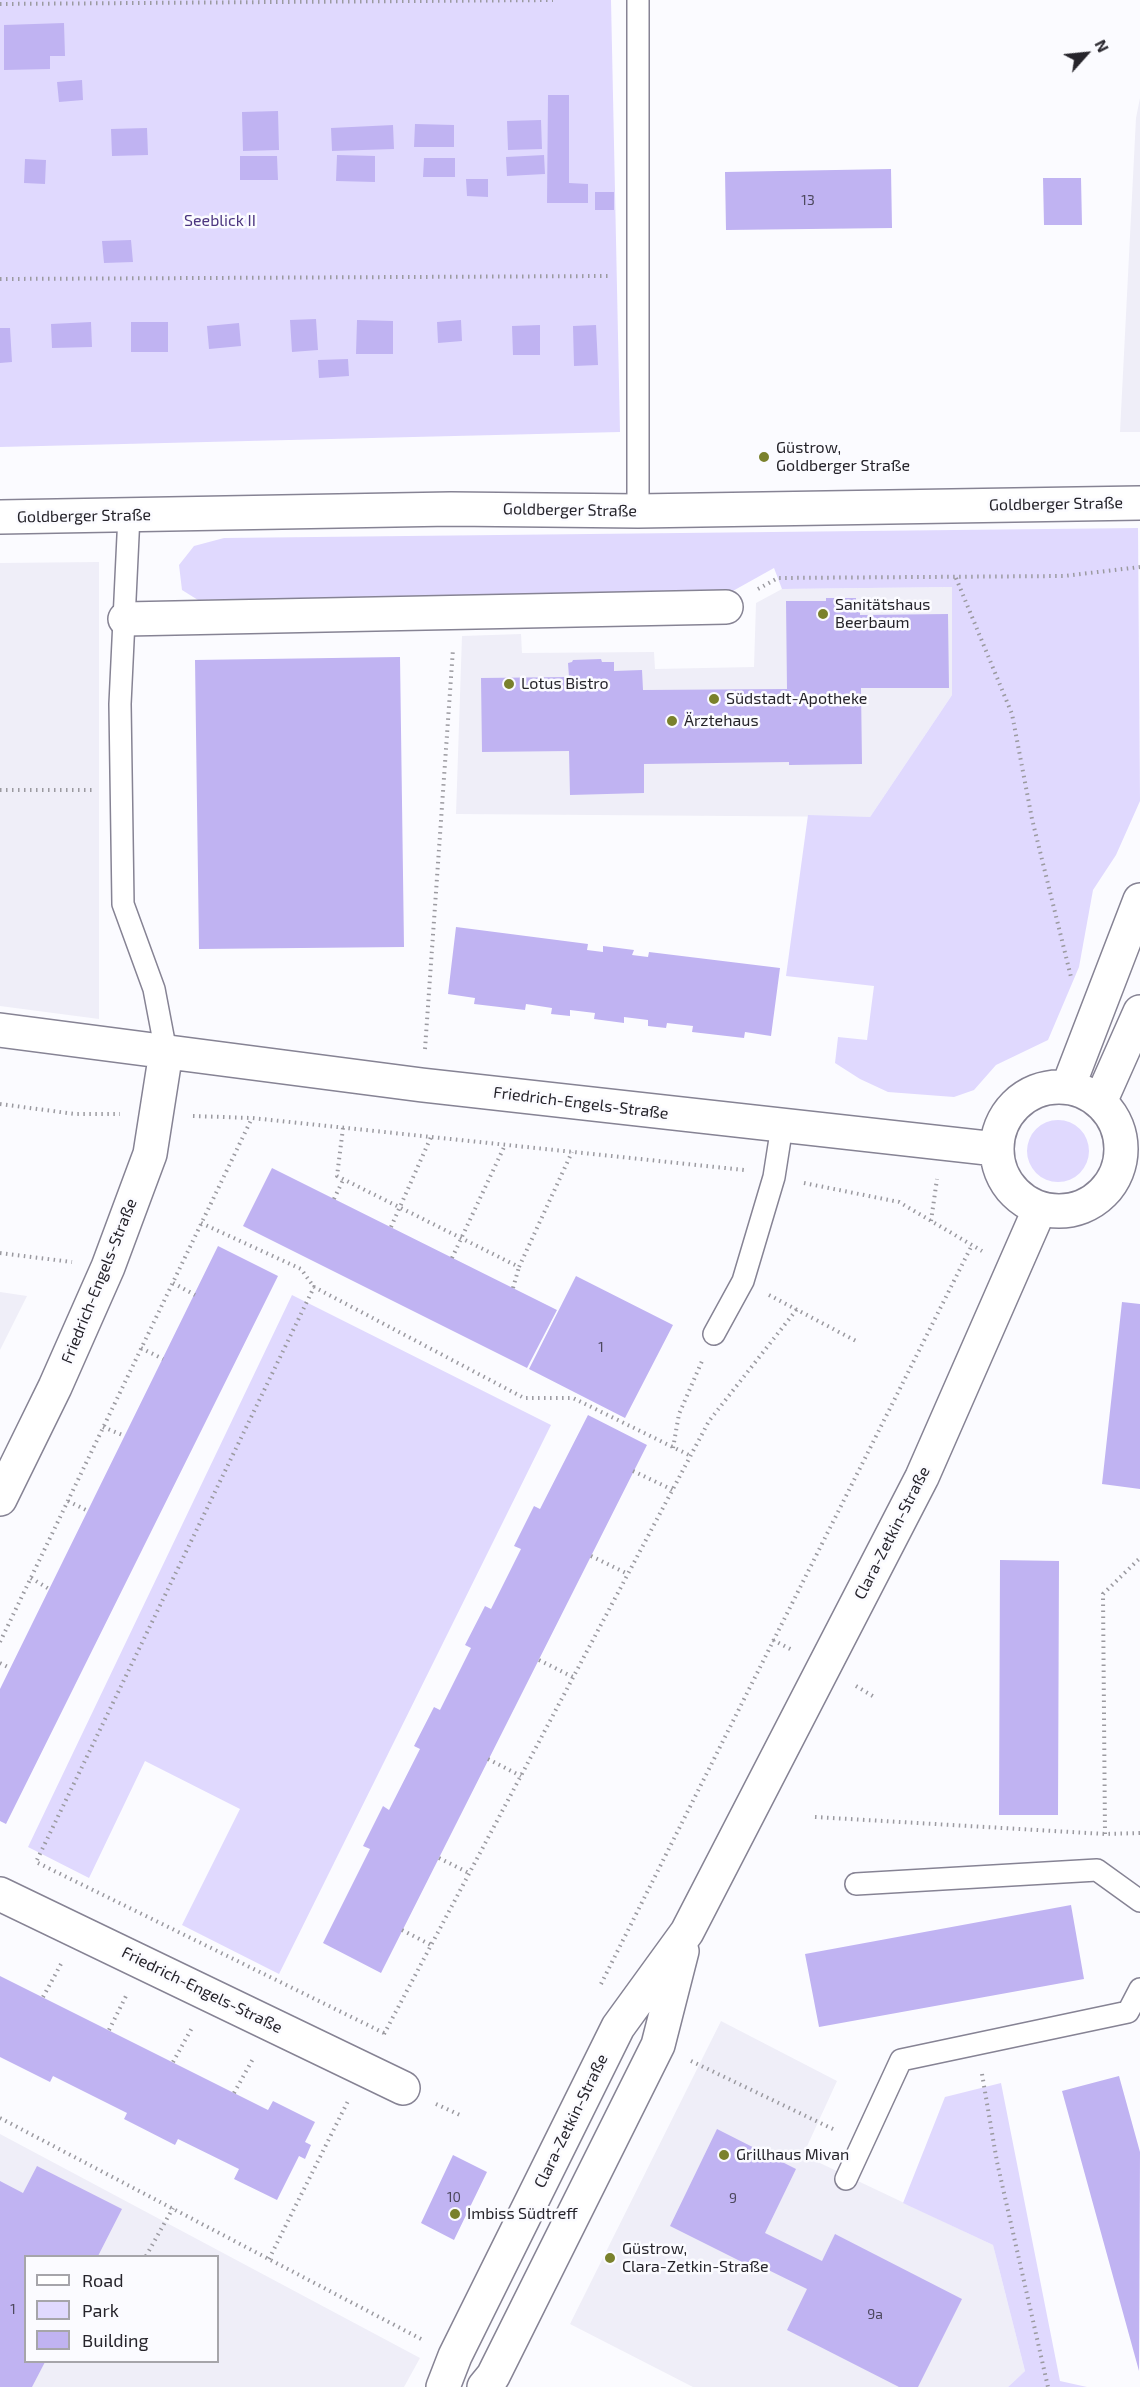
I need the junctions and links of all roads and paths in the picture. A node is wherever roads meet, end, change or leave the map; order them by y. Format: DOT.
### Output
graph roads {
  1 [pos="552,0"];
  2 [pos="638,0"];
  3 [pos="0,4"];
  4 [pos="638,276"];
  5 [pos="0,279"];
  6 [pos="1140,503"];
  7 [pos="638,511"];
  8 [pos="129,515"];
  9 [pos="0,517"];
  10 [pos="1140,567"];
  11 [pos="956,578"];
  12 [pos="726,607"];
  13 [pos="455,612"];
  14 [pos="124,619"];
  15 [pos="120,789"];
  16 [pos="0,790"];
  17 [pos="1140,900"];
  18 [pos="1073,984"];
  19 [pos="1140,1011"];
  20 [pos="0,1030"];
  21 [pos="166,1052"];
  22 [pos="422,1085"];
  23 [pos="1068,1087"];
  24 [pos="1100,1102"];
  25 [pos="0,1104"];
  26 [pos="157,1115"];
  27 [pos="252,1118"];
  28 [pos="782,1126"];
  29 [pos="343,1128"];
  30 [pos="431,1137"];
  31 [pos="505,1145"];
  32 [pos="996,1149"];
  33 [pos="572,1152"];
  34 [pos="1128,1174"];
  35 [pos="774,1177"];
  36 [pos="343,1180"];
  37 [pos="334,1199"];
  38 [pos="400,1208"];
  39 [pos="1040,1208"];
  40 [pos="201,1223"];
  41 [pos="391,1227"];
  42 [pos="462,1238"];
  43 [pos="972,1245"];
  44 [pos="0,1253"];
  45 [pos="452,1258"];
  46 [pos="108,1267"];
  47 [pos="519,1267"];
  48 [pos="1014,1270"];
  49 [pos="743,1281"];
  50 [pos="173,1283"];
  51 [pos="314,1287"];
  52 [pos="513,1288"];
  53 [pos="195,1295"];
  54 [pos="797,1309"];
  55 [pos="714,1334"];
  56 [pos="856,1341"];
  57 [pos="141,1348"];
  58 [pos="163,1359"];
  59 [pos="103,1427"];
  60 [pos="125,1436"];
  61 [pos="674,1448"];
  62 [pos="691,1456"];
  63 [pos="633,1471"];
  64 [pos="673,1490"];
  65 [pos="0,1499"];
  66 [pos="68,1501"];
  67 [pos="88,1511"];
  68 [pos="591,1556"];
  69 [pos="1140,1558"];
  70 [pos="628,1574"];
  71 [pos="31,1578"];
  72 [pos="49,1589"];
  73 [pos="0,1642"];
  74 [pos="538,1660"];
  75 [pos="0,1663"];
  76 [pos="10,1668"];
  77 [pos="573,1677"];
  78 [pos="488,1759"];
  79 [pos="520,1776"];
  80 [pos="815,1816"];
  81 [pos="1140,1833"];
  82 [pos="1105,1834"];
  83 [pos="439,1858"];
  84 [pos="469,1873"];
  85 [pos="856,1884"];
  86 [pos="0,1894"];
  87 [pos="1140,1901"];
  88 [pos="402,1930"];
  89 [pos="687,1932"];
  90 [pos="431,1945"];
  91 [pos="65,1958"];
  92 [pos="1140,1989"];
  93 [pos="129,1991"];
  94 [pos="598,1991"];
  95 [pos="43,1997"];
  96 [pos="194,2024"];
  97 [pos="109,2030"];
  98 [pos="384,2033"];
  99 [pos="977,2044"];
  100 [pos="658,2045"];
  101 [pos="255,2054"];
  102 [pos="173,2062"];
  103 [pos="364,2069"];
  104 [pos="403,2088"];
  105 [pos="234,2093"];
  106 [pos="0,2118"];
  107 [pos="863,2143"];
  108 [pos="846,2179"];
  109 [pos="173,2208"];
  110 [pos="147,2255"];
  111 [pos="269,2259"];
  112 [pos="427,2329"];
  113 [pos="422,2339"];
  114 [pos="455,2356"];
  115 [pos="443,2387"];
  116 [pos="484,2387"];
  117 [pos="1048,2387"];
  1 -- 3 [label="path"];
  2 -- 4 [label="lane"];
  4 -- 5 [label="path"];
  4 -- 7 [label="lane"];
  6 -- 7 [label="street, Goldberger Straße"];
  7 -- 8 [label="street, Goldberger Straße"];
  8 -- 9 [label="street, Goldberger Straße"];
  8 -- 14 [label="lane"];
  10 -- 11 [label="path"];
  11 -- 12 [label="path"];
  11 -- 18 [label="path"];
  12 -- 13 [label="street"];
  13 -- 14 [label="street"];
  13 -- 22 [label="path"];
  14 -- 15 [label="lane"];
  15 -- 16 [label="path"];
  15 -- 21 [label="lane"];
  17 -- 23 [label="street"];
  19 -- 24 [label="street"];
  20 -- 21 [label="street, Friedrich-Engels-Straße"];
  21 -- 22 [label="street, Friedrich-Engels-Straße"];
  21 -- 26 [label="street, Friedrich-Engels-Straße"];
  22 -- 28 [label="street, Friedrich-Engels-Straße"];
  23 -- 24 [label="street"];
  23 -- 32 [label="street"];
  24 -- 34 [label="street"];
  25 -- 26 [label="path"];
  26 -- 27 [label="path"];
  26 -- 46 [label="street, Friedrich-Engels-Straße"];
  27 -- 29 [label="path"];
  27 -- 40 [label="path"];
  28 -- 32 [label="street, Friedrich-Engels-Straße"];
  28 -- 35 [label="lane"];
  29 -- 30 [label="path"];
  29 -- 36 [label="path"];
  30 -- 31 [label="path"];
  30 -- 38 [label="path"];
  31 -- 33 [label="path"];
  31 -- 42 [label="path"];
  32 -- 39 [label="street"];
  33 -- 35 [label="path"];
  33 -- 47 [label="path"];
  34 -- 39 [label="street"];
  35 -- 43 [label="path"];
  35 -- 49 [label="lane"];
  36 -- 37 [label="path"];
  36 -- 38 [label="path"];
  38 -- 41 [label="path"];
  38 -- 42 [label="path"];
  39 -- 48 [label="street, Clara-Zetkin-Straße"];
  40 -- 50 [label="path"];
  40 -- 51 [label="path"];
  42 -- 45 [label="path"];
  42 -- 47 [label="path"];
  43 -- 48 [label="path"];
  43 -- 94 [label="path"];
  44 -- 46 [label="path"];
  46 -- 65 [label="street, Friedrich-Engels-Straße"];
  47 -- 52 [label="path"];
  48 -- 89 [label="street, Clara-Zetkin-Straße"];
  49 -- 54 [label="path"];
  49 -- 55 [label="lane"];
  50 -- 53 [label="path"];
  50 -- 57 [label="path"];
  51 -- 61 [label="path"];
  51 -- 98 [label="path"];
  54 -- 56 [label="path"];
  54 -- 62 [label="path"];
  55 -- 61 [label="path"];
  57 -- 58 [label="path"];
  57 -- 59 [label="path"];
  59 -- 60 [label="path"];
  59 -- 66 [label="path"];
  61 -- 62 [label="path"];
  62 -- 64 [label="path"];
  63 -- 64 [label="path"];
  64 -- 70 [label="path"];
  66 -- 67 [label="path"];
  66 -- 71 [label="path"];
  68 -- 70 [label="path"];
  69 -- 82 [label="path"];
  70 -- 77 [label="path"];
  71 -- 72 [label="path"];
  71 -- 73 [label="path"];
  74 -- 77 [label="path"];
  75 -- 76 [label="path"];
  77 -- 79 [label="path"];
  78 -- 79 [label="path"];
  79 -- 84 [label="path"];
  80 -- 82 [label="path"];
  81 -- 82 [label="path"];
  83 -- 84 [label="path"];
  84 -- 90 [label="path"];
  85 -- 87 [label="lane"];
  86 -- 103 [label="street, Friedrich-Engels-Straße"];
  88 -- 90 [label="path"];
  89 -- 100 [label="street, Clara-Zetkin-Straße"];
  89 -- 114 [label="street, Clara-Zetkin-Straße"];
  90 -- 98 [label="path"];
  91 -- 95 [label="path"];
  92 -- 99 [label="lane"];
  93 -- 97 [label="path"];
  96 -- 102 [label="path"];
  98 -- 103 [label="path"];
  99 -- 107 [label="lane"];
  99 -- 117 [label="path"];
  100 -- 107 [label="path"];
  100 -- 116 [label="street, Clara-Zetkin-Straße"];
  101 -- 105 [label="path"];
  103 -- 104 [label="street, Friedrich-Engels-Straße"];
  103 -- 111 [label="path"];
  106 -- 109 [label="path"];
  107 -- 108 [label="lane"];
  109 -- 110 [label="path"];
  109 -- 111 [label="path"];
  111 -- 113 [label="path"];
  112 -- 113 [label="path"];
  113 -- 114 [label="path"];
  114 -- 115 [label="street, Clara-Zetkin-Straße"];
}
